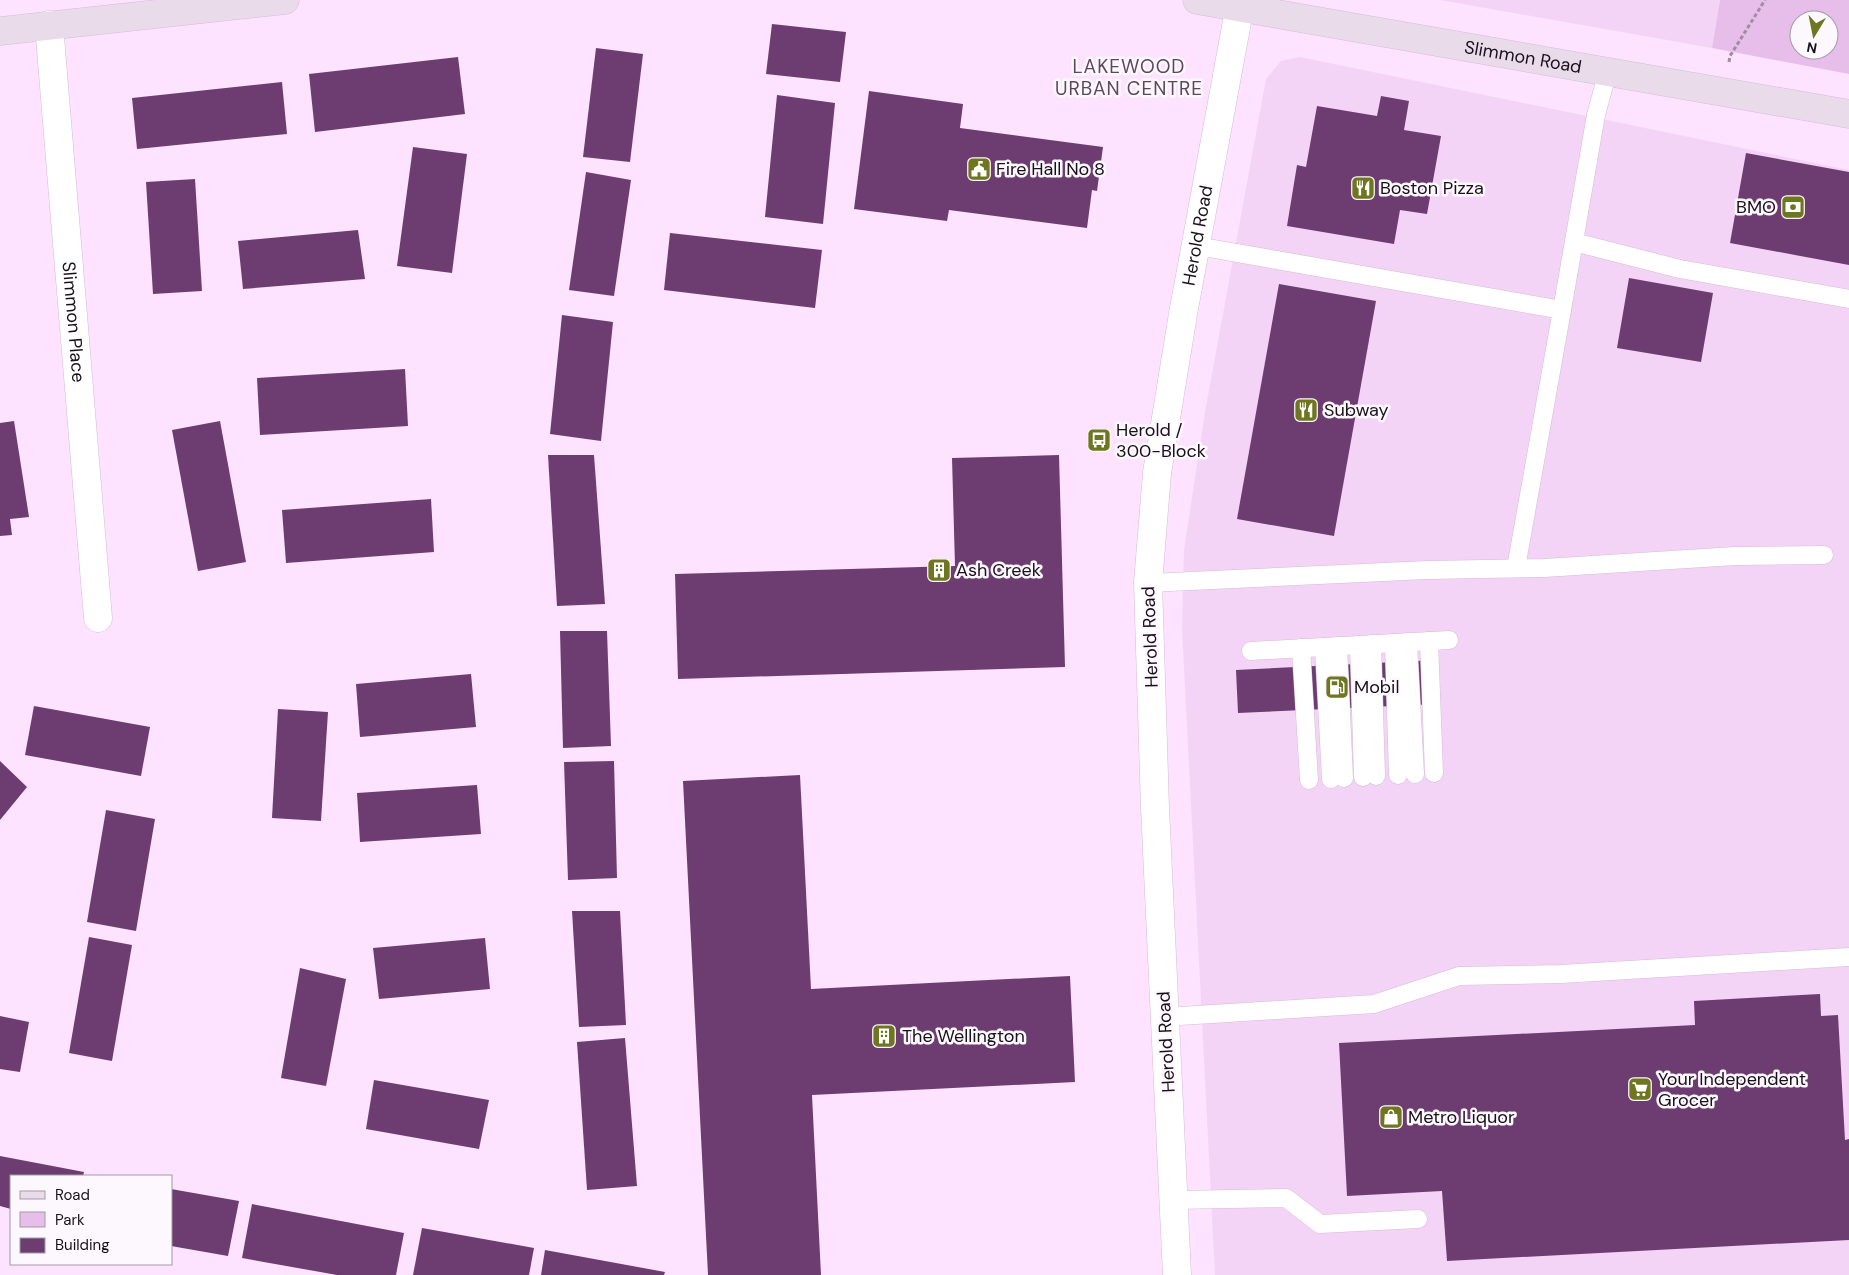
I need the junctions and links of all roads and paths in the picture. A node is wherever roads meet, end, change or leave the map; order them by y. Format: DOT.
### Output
graph roads {
  1 [pos="286,0"];
  2 [pos="1197,0"];
  3 [pos="1765,0"];
  4 [pos="1241,3"];
  5 [pos="49,24"];
  6 [pos="0,31"];
  7 [pos="1730,56"];
  8 [pos="1608,72"];
  9 [pos="1849,114"];
  10 [pos="1574,242"];
  11 [pos="1197,246"];
  12 [pos="1849,299"];
  13 [pos="1562,310"];
  14 [pos="1824,555"];
  15 [pos="1516,568"];
  16 [pos="1148,583"];
  17 [pos="98,618"];
  18 [pos="1449,640"];
  19 [pos="1429,641"];
  20 [pos="1401,643"];
  21 [pos="1366,644"];
  22 [pos="1331,647"];
  23 [pos="1301,648"];
  24 [pos="1251,651"];
  25 [pos="1434,773"];
  26 [pos="1406,774"];
  27 [pos="1369,776"];
  28 [pos="1338,778"];
  29 [pos="1309,780"];
  30 [pos="1849,957"];
  31 [pos="1164,1017"];
  32 [pos="1173,1200"];
  33 [pos="1418,1219"];
  34 [pos="1177,1275"];
  1 -- 5 [label="street"];
  2 -- 4 [label="street, Slimmon Road"];
  3 -- 7 [label="path"];
  4 -- 8 [label="street, Slimmon Road"];
  4 -- 11 [label="street, Herold Road"];
  5 -- 6 [label="street"];
  5 -- 17 [label="street, Slimmon Place"];
  8 -- 9 [label="street, Slimmon Road"];
  8 -- 10 [label="lane"];
  10 -- 12 [label="lane"];
  10 -- 13 [label="lane"];
  11 -- 13 [label="lane"];
  11 -- 16 [label="street, Herold Road"];
  13 -- 15 [label="lane"];
  14 -- 15 [label="lane"];
  15 -- 16 [label="lane"];
  16 -- 31 [label="street, Herold Road"];
  18 -- 19 [label="lane"];
  19 -- 20 [label="lane"];
  19 -- 25 [label="lane"];
  20 -- 21 [label="lane"];
  20 -- 26 [label="lane"];
  21 -- 22 [label="lane"];
  21 -- 27 [label="lane"];
  22 -- 23 [label="lane"];
  22 -- 28 [label="lane"];
  23 -- 24 [label="lane"];
  23 -- 29 [label="lane"];
  30 -- 31 [label="lane"];
  31 -- 32 [label="street, Herold Road"];
  32 -- 33 [label="lane"];
  32 -- 34 [label="street, Herold Road"];
}
